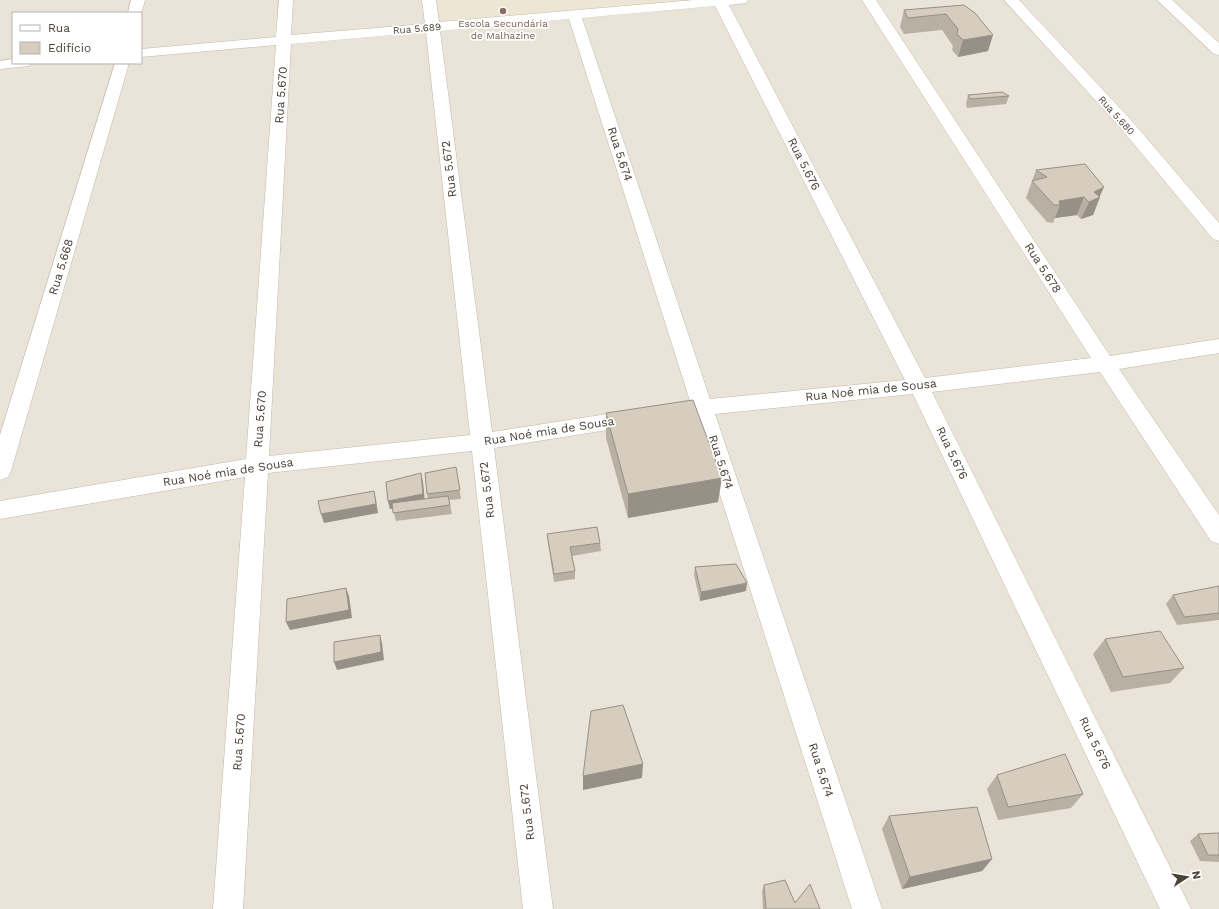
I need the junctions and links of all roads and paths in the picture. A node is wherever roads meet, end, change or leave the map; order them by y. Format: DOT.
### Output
graph roads {
  1 [pos="138,0"];
  2 [pos="286,0"];
  3 [pos="429,0"];
  4 [pos="869,0"];
  5 [pos="1011,0"];
  6 [pos="1164,0"];
  7 [pos="727,1"];
  8 [pos="135,12"];
  9 [pos="574,14"];
  10 [pos="432,27"];
  11 [pos="284,40"];
  12 [pos="1219,51"];
  13 [pos="142,53"];
  14 [pos="12,64"];
  15 [pos="122,64"];
  16 [pos="0,65"];
  17 [pos="1219,235"];
  18 [pos="1219,346"];
  19 [pos="1105,364"];
  20 [pos="919,386"];
  21 [pos="703,407"];
  22 [pos="482,442"];
  23 [pos="258,466"];
  24 [pos="0,471"];
  25 [pos="0,510"];
  26 [pos="1219,534"];
  27 [pos="228,909"];
  28 [pos="538,909"];
  29 [pos="867,909"];
  30 [pos="1176,909"];
  1 -- 8 [label="street"];
  2 -- 11 [label="street, Rua 5.670"];
  3 -- 10 [label="street, Rua 5.672"];
  4 -- 19 [label="street, Rua 5.678"];
  5 -- 17 [label="street, Rua 5.680"];
  6 -- 12 [label="street"];
  7 -- 9 [label="street, Rua 5.689"];
  7 -- 20 [label="street, Rua 5.676"];
  9 -- 10 [label="street, Rua 5.689"];
  9 -- 21 [label="street, Rua 5.674"];
  10 -- 11 [label="street, Rua 5.689"];
  10 -- 22 [label="street, Rua 5.672"];
  11 -- 13 [label="street, Rua 5.689"];
  11 -- 23 [label="street, Rua 5.670"];
  14 -- 16 [label="street"];
  15 -- 24 [label="street, Rua 5.668"];
  18 -- 19 [label="street, Rua Noé mia de Sousa"];
  19 -- 20 [label="street, Rua Noé mia de Sousa"];
  19 -- 26 [label="street, Rua 5.678"];
  20 -- 21 [label="street, Rua Noé mia de Sousa"];
  20 -- 30 [label="street, Rua 5.676"];
  21 -- 22 [label="street, Rua Noé mia de Sousa"];
  21 -- 29 [label="street, Rua 5.674"];
  22 -- 23 [label="street, Rua Noé mia de Sousa"];
  22 -- 28 [label="street, Rua 5.672"];
  23 -- 25 [label="street, Rua Noé mia de Sousa"];
  23 -- 27 [label="street, Rua 5.670"];
}
